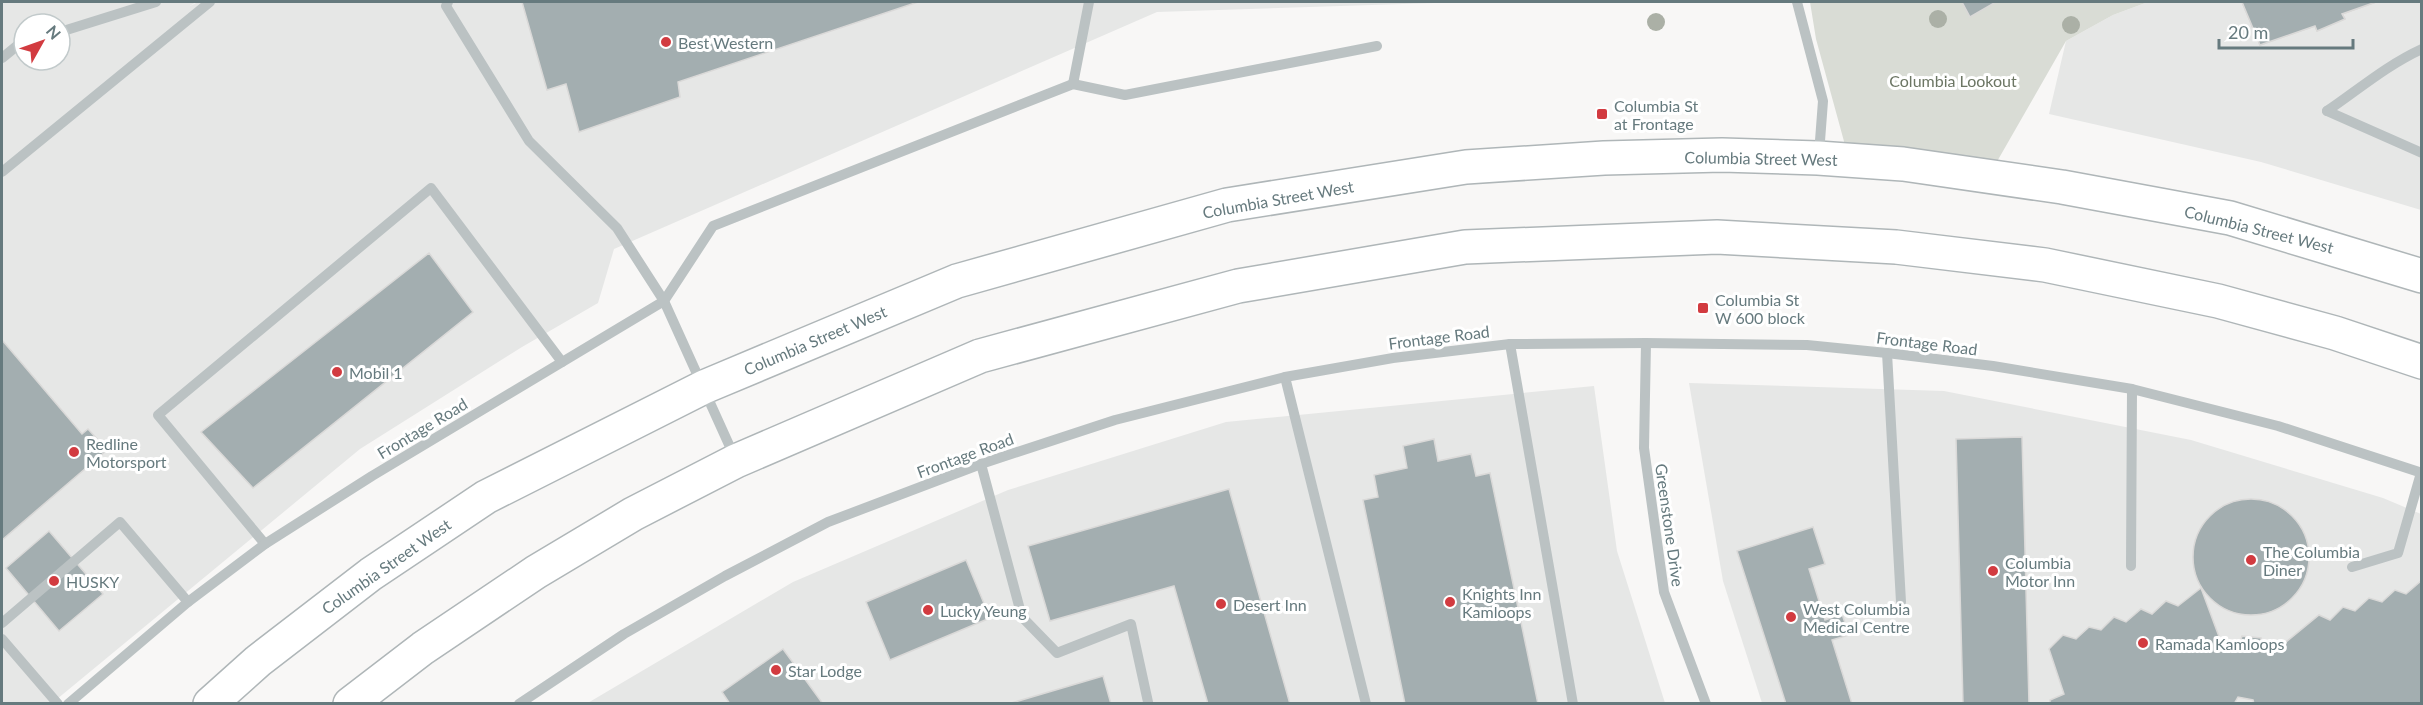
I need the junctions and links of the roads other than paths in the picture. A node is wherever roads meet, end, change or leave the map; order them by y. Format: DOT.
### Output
graph roads {
  1 [pos="156,2"];
  2 [pos="210,2"];
  3 [pos="448,2"];
  4 [pos="1089,2"];
  5 [pos="1797,2"];
  6 [pos="72,28"];
  7 [pos="1377,46"];
  8 [pos="2421,49"];
  9 [pos="1073,84"];
  10 [pos="2421,153"];
  11 [pos="1818,159"];
  12 [pos="2,172"];
  13 [pos="2421,276"];
  14 [pos="664,301"];
  15 [pos="1646,343"];
  16 [pos="1510,344"];
  17 [pos="1887,353"];
  18 [pos="562,362"];
  19 [pos="2421,362"];
  20 [pos="1285,377"];
  21 [pos="704,387"];
  22 [pos="2132,389"];
  23 [pos="736,461"];
  24 [pos="981,464"];
  25 [pos="2421,473"];
  26 [pos="265,544"];
  27 [pos="2130,566"];
  28 [pos="2352,567"];
  29 [pos="188,602"];
  30 [pos="1901,602"];
  31 [pos="2,623"];
  32 [pos="2,639"];
  33 [pos="1148,702"];
  34 [pos="57,704"];
  35 [pos="68,704"];
  36 [pos="210,704"];
  37 [pos="350,704"];
  38 [pos="519,704"];
  39 [pos="1366,704"];
  40 [pos="1573,704"];
  41 [pos="1706,704"];
  1 -- 6 [label="street"];
  2 -- 12 [label="street"];
  3 -- 14 [label="street"];
  4 -- 9 [label="street"];
  5 -- 11 [label="street"];
  7 -- 9 [label="street"];
  8 -- 10 [label="street"];
  9 -- 14 [label="street"];
  11 -- 13 [label="main road, Columbia Street West"];
  11 -- 21 [label="main road, Columbia Street West"];
  14 -- 18 [label="street, Frontage Road"];
  14 -- 21 [label="street"];
  15 -- 16 [label="street, Frontage Road"];
  15 -- 17 [label="street, Frontage Road"];
  15 -- 41 [label="street, Greenstone Drive"];
  16 -- 20 [label="street, Frontage Road"];
  16 -- 40 [label="street"];
  17 -- 22 [label="street, Frontage Road"];
  17 -- 30 [label="street"];
  18 -- 26 [label="street, Frontage Road"];
  18 -- 26 [label="street"];
  19 -- 23 [label="main road"];
  20 -- 24 [label="street, Frontage Road"];
  20 -- 39 [label="street"];
  21 -- 23 [label="street"];
  21 -- 36 [label="main road, Columbia Street West"];
  22 -- 25 [label="street, Frontage Road"];
  22 -- 27 [label="street"];
  23 -- 37 [label="main road"];
  24 -- 33 [label="street"];
  24 -- 38 [label="street, Frontage Road"];
  25 -- 28 [label="street"];
  26 -- 29 [label="street, Frontage Road"];
  29 -- 31 [label="street"];
  29 -- 35 [label="street, Frontage Road"];
  32 -- 34 [label="street"];
}
